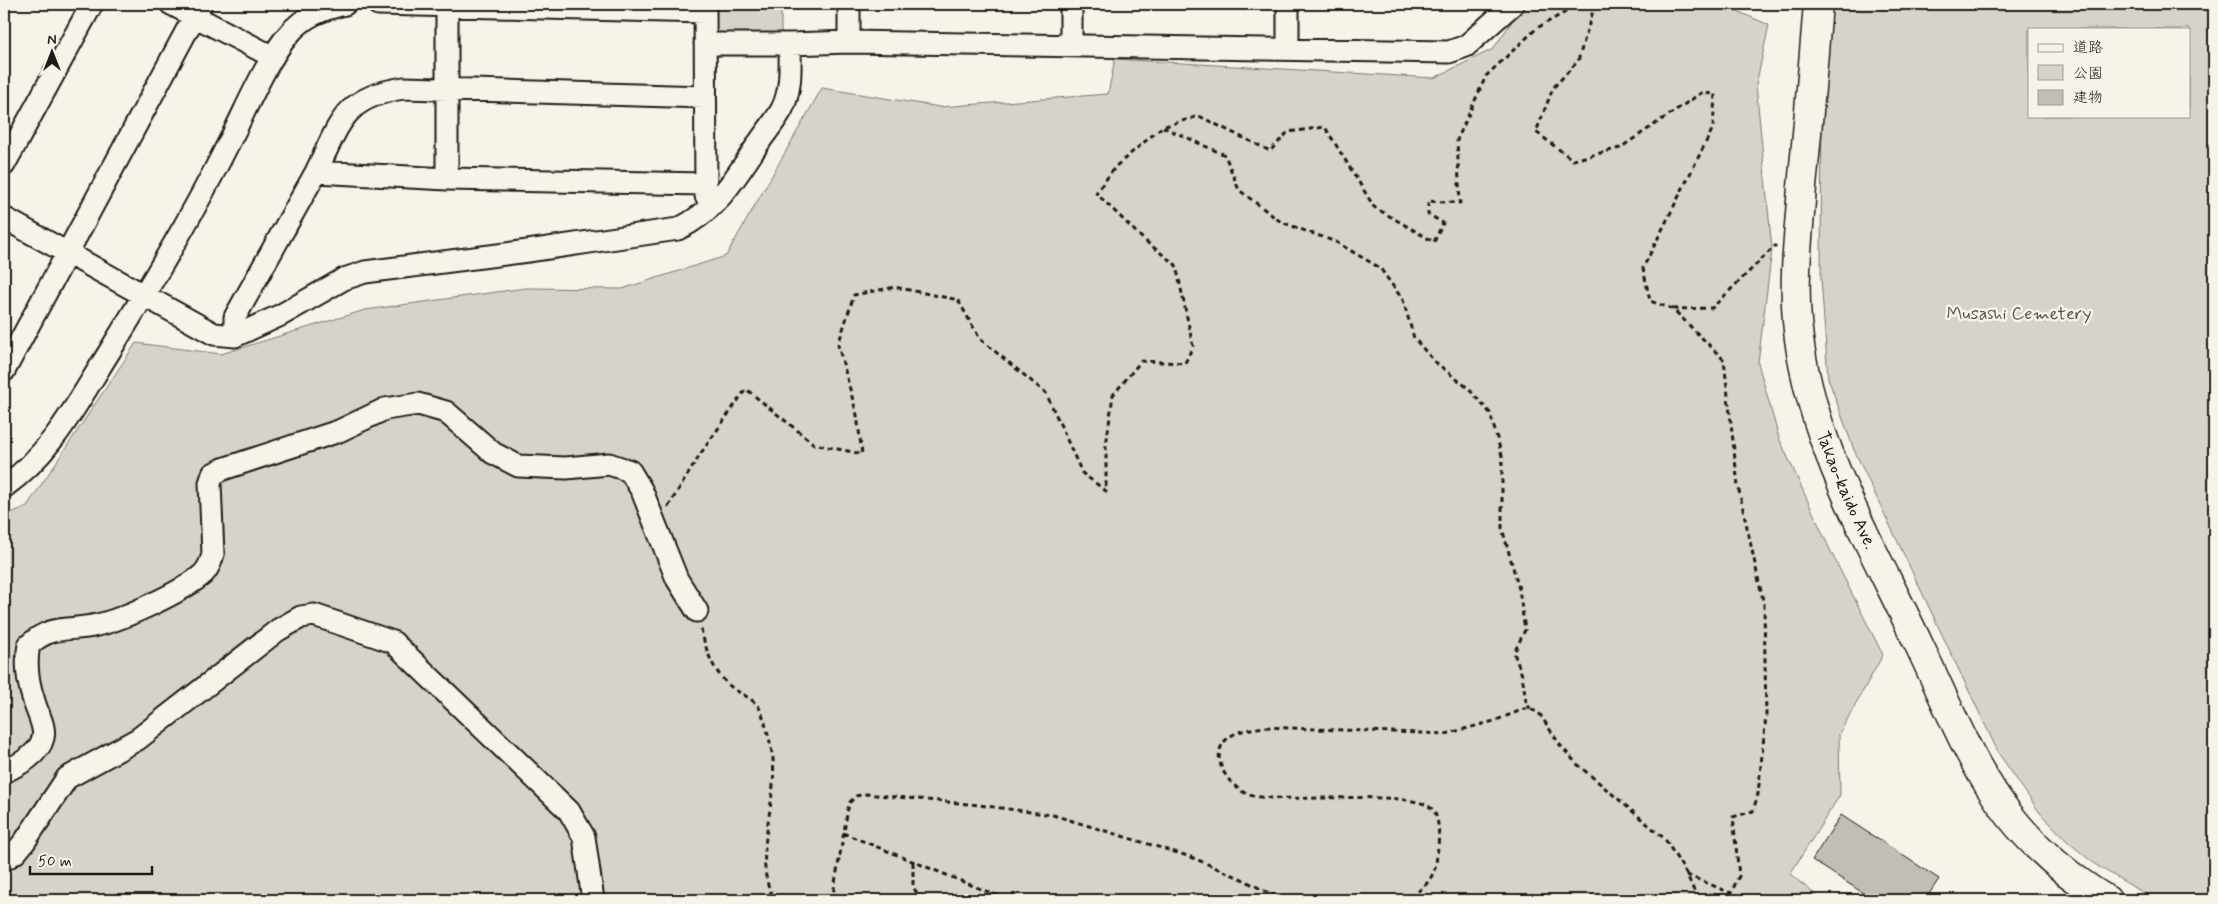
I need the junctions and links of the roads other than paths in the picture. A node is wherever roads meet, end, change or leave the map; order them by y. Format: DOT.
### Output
graph roads {
  1 [pos="92,4"];
  2 [pos="171,4"];
  3 [pos="345,4"];
  4 [pos="378,4"];
  5 [pos="849,4"];
  6 [pos="1071,4"];
  7 [pos="1288,4"];
  8 [pos="1513,4"];
  9 [pos="1818,4"];
  10 [pos="447,5"];
  11 [pos="705,8"];
  12 [pos="198,10"];
  13 [pos="849,42"];
  14 [pos="705,44"];
  15 [pos="790,44"];
  16 [pos="1071,45"];
  17 [pos="1288,48"];
  18 [pos="273,57"];
  19 [pos="448,89"];
  20 [pos="705,97"];
  21 [pos="4,165"];
  22 [pos="316,172"];
  23 [pos="447,179"];
  24 [pos="704,184"];
  25 [pos="707,212"];
  26 [pos="4,218"];
  27 [pos="68,252"];
  28 [pos="144,295"];
  29 [pos="235,336"];
  30 [pos="4,371"];
  31 [pos="4,487"];
  32 [pos="697,612"];
  33 [pos="4,772"];
  34 [pos="4,860"];
  35 [pos="593,900"];
  36 [pos="2107,900"];
  1 -- 21 [label="street"];
  2 -- 12 [label="street"];
  3 -- 18 [label="street"];
  4 -- 10 [label="street"];
  5 -- 13 [label="street"];
  6 -- 16 [label="street"];
  7 -- 17 [label="street"];
  8 -- 17 [label="street"];
  9 -- 36 [label="main road, Takao-kaido Ave."];
  10 -- 11 [label="street"];
  10 -- 19 [label="street"];
  11 -- 14 [label="street"];
  12 -- 18 [label="street"];
  12 -- 27 [label="street"];
  13 -- 15 [label="street"];
  13 -- 16 [label="street"];
  14 -- 15 [label="street"];
  14 -- 20 [label="street"];
  15 -- 25 [label="street"];
  16 -- 17 [label="street"];
  18 -- 28 [label="street"];
  19 -- 20 [label="street"];
  19 -- 22 [label="street"];
  19 -- 23 [label="street"];
  20 -- 24 [label="street"];
  22 -- 23 [label="street"];
  22 -- 29 [label="street"];
  23 -- 24 [label="street"];
  24 -- 25 [label="street"];
  25 -- 29 [label="street"];
  26 -- 27 [label="street"];
  27 -- 28 [label="street"];
  27 -- 30 [label="street"];
  28 -- 29 [label="street"];
  28 -- 31 [label="street"];
  32 -- 33 [label="street"];
  34 -- 35 [label="street"];
}
